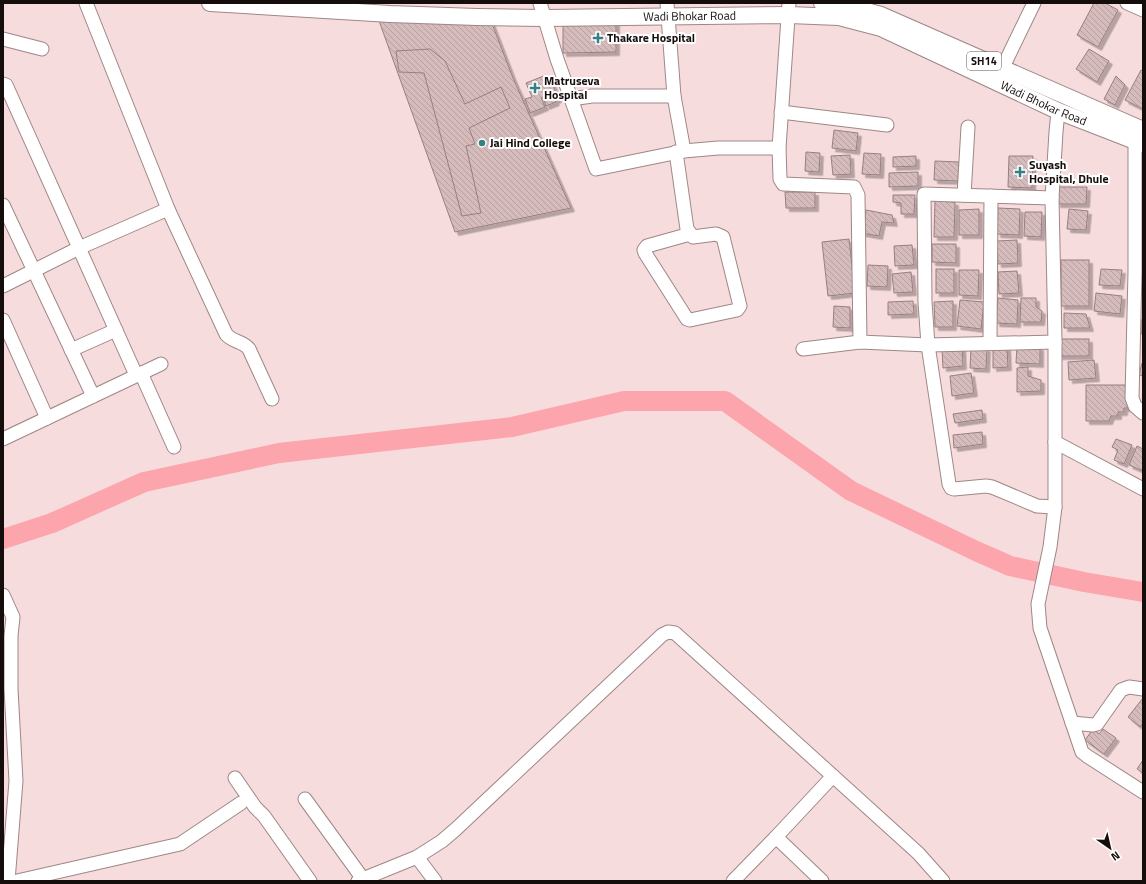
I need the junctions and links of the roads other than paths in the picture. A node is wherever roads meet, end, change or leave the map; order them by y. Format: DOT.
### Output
graph roads {
  1 [pos="86,3"];
  2 [pos="212,3"];
  3 [pos="822,3"];
  4 [pos="1034,3"];
  5 [pos="1127,3"];
  6 [pos="789,9"];
  7 [pos="542,10"];
  8 [pos="668,10"];
  9 [pos="1143,10"];
  10 [pos="3,39"];
  11 [pos="42,49"];
  12 [pos="1002,69"];
  13 [pos="3,84"];
  14 [pos="674,96"];
  15 [pos="572,99"];
  16 [pos="1058,111"];
  17 [pos="781,112"];
  18 [pos="887,125"];
  19 [pos="968,127"];
  20 [pos="1140,139"];
  21 [pos="779,148"];
  22 [pos="680,152"];
  23 [pos="964,196"];
  24 [pos="991,196"];
  25 [pos="1052,198"];
  26 [pos="3,205"];
  27 [pos="168,209"];
  28 [pos="690,234"];
  29 [pos="79,248"];
  30 [pos="33,271"];
  31 [pos="1139,273"];
  32 [pos="3,286"];
  33 [pos="3,320"];
  34 [pos="116,330"];
  35 [pos="860,342"];
  36 [pos="1055,342"];
  37 [pos="990,343"];
  38 [pos="928,344"];
  39 [pos="803,349"];
  40 [pos="1138,349"];
  41 [pos="71,350"];
  42 [pos="161,364"];
  43 [pos="139,374"];
  44 [pos="93,396"];
  45 [pos="272,399"];
  46 [pos="1143,413"];
  47 [pos="47,418"];
  48 [pos="3,439"];
  49 [pos="1054,442"];
  50 [pos="174,446"];
  51 [pos="1143,489"];
  52 [pos="1055,507"];
  53 [pos="3,595"];
  54 [pos="8,619"];
  55 [pos="1143,688"];
  56 [pos="1072,723"];
  57 [pos="833,776"];
  58 [pos="235,778"];
  59 [pos="1143,792"];
  60 [pos="305,799"];
  61 [pos="241,803"];
  62 [pos="776,837"];
  63 [pos="417,857"];
  64 [pos="361,880"];
  65 [pos="8,881"];
  66 [pos="17,881"];
  67 [pos="310,881"];
  68 [pos="435,881"];
  69 [pos="732,881"];
  70 [pos="822,881"];
  71 [pos="943,881"];
  1 -- 27 [label="street"];
  2 -- 7 [label="main road, Wadi Bhokar Road / SH14"];
  3 -- 12 [label="main road, Wadi Bhokar Road / SH14"];
  4 -- 12 [label="street"];
  5 -- 9 [label="street"];
  6 -- 8 [label="main road, Wadi Bhokar Road / SH14"];
  6 -- 16 [label="main road, Wadi Bhokar Road / SH14"];
  6 -- 17 [label="street"];
  7 -- 8 [label="main road, Wadi Bhokar Road / SH14"];
  7 -- 15 [label="street"];
  8 -- 14 [label="street"];
  10 -- 11 [label="street"];
  12 -- 20 [label="main road, Wadi Bhokar Road / SH14"];
  13 -- 29 [label="street"];
  14 -- 15 [label="street"];
  14 -- 22 [label="street"];
  15 -- 22 [label="street"];
  16 -- 20 [label="main road, Wadi Bhokar Road / SH14"];
  16 -- 25 [label="street"];
  17 -- 18 [label="street"];
  17 -- 21 [label="street"];
  19 -- 23 [label="street"];
  20 -- 31 [label="street"];
  21 -- 22 [label="street"];
  21 -- 35 [label="street"];
  22 -- 28 [label="street"];
  23 -- 24 [label="street"];
  23 -- 38 [label="street"];
  24 -- 25 [label="street"];
  24 -- 37 [label="street"];
  25 -- 36 [label="street"];
  26 -- 30 [label="street"];
  27 -- 29 [label="street"];
  27 -- 45 [label="street"];
  28 -- 28 [label="street"];
  29 -- 30 [label="street"];
  29 -- 34 [label="street"];
  30 -- 32 [label="street"];
  30 -- 41 [label="street"];
  31 -- 40 [label="street"];
  33 -- 47 [label="street"];
  34 -- 41 [label="street"];
  34 -- 43 [label="street"];
  35 -- 38 [label="street"];
  35 -- 39 [label="street"];
  36 -- 37 [label="street"];
  36 -- 49 [label="street"];
  37 -- 38 [label="street"];
  38 -- 52 [label="street"];
  40 -- 46 [label="street"];
  41 -- 44 [label="street"];
  42 -- 43 [label="street"];
  43 -- 44 [label="street"];
  43 -- 50 [label="street"];
  44 -- 47 [label="street"];
  47 -- 48 [label="street"];
  49 -- 51 [label="street"];
  49 -- 52 [label="street"];
  52 -- 56 [label="street"];
  53 -- 54 [label="street"];
  54 -- 65 [label="street"];
  55 -- 56 [label="street"];
  56 -- 59 [label="street"];
  57 -- 62 [label="street"];
  57 -- 63 [label="street"];
  57 -- 71 [label="street"];
  58 -- 67 [label="street"];
  60 -- 64 [label="street"];
  61 -- 66 [label="street"];
  62 -- 69 [label="street"];
  62 -- 70 [label="street"];
  63 -- 64 [label="street"];
  63 -- 68 [label="street"];
}
